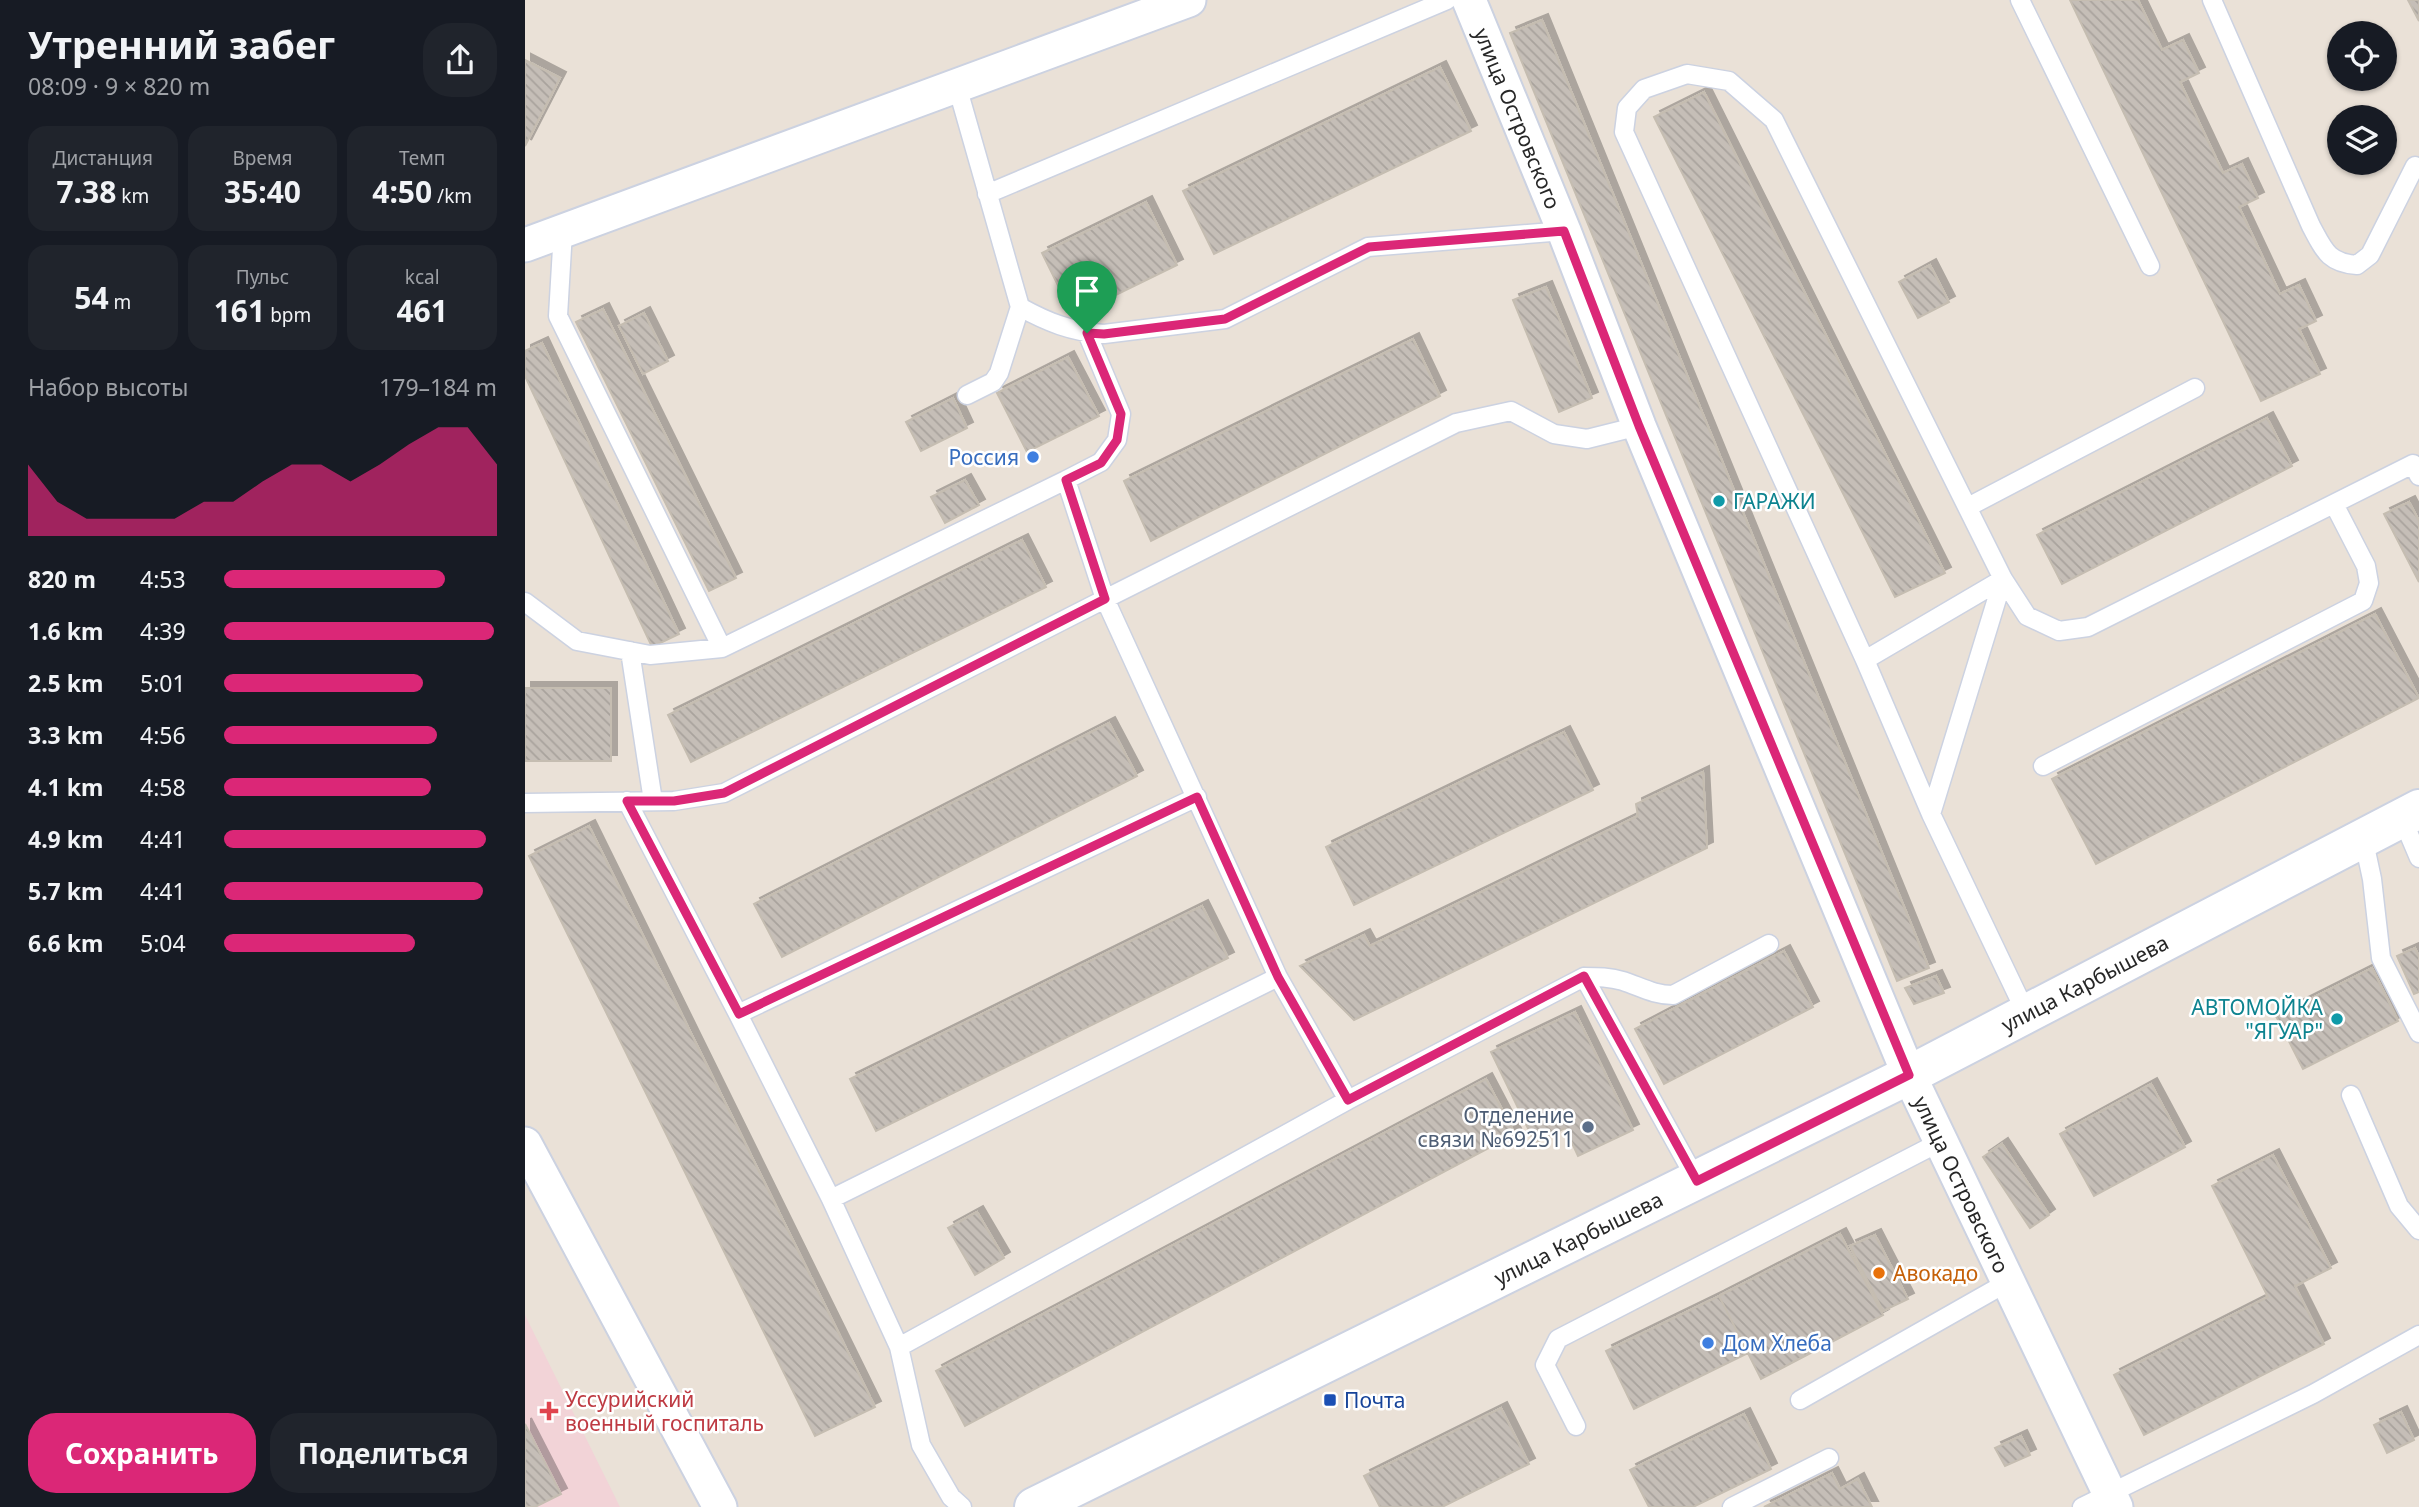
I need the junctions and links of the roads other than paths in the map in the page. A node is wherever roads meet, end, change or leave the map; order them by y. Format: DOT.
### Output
graph roads {
  1 [pos="1189,0"];
  2 [pos="1447,0"];
  3 [pos="1469,0"];
  4 [pos="2020,0"];
  5 [pos="2212,0"];
  6 [pos="957,86"];
  7 [pos="2415,166"];
  8 [pos="987,194"];
  9 [pos="563,231"];
  10 [pos="1564,231"];
  11 [pos="525,245"];
  12 [pos="2150,265"];
  13 [pos="1020,307"];
  14 [pos="1087,333"];
  15 [pos="2195,388"];
  16 [pos="967,395"];
  17 [pos="1639,426"];
  18 [pos="2417,467"];
  19 [pos="1066,480"];
  20 [pos="2334,504"];
  21 [pos="1968,507"];
  22 [pos="2003,579"];
  23 [pos="1105,599"];
  24 [pos="525,602"];
  25 [pos="722,648"];
  26 [pos="630,651"];
  27 [pos="1864,660"];
  28 [pos="2043,766"];
  29 [pos="1197,797"];
  30 [pos="627,801"];
  31 [pos="653,801"];
  32 [pos="525,803"];
  33 [pos="2411,813"];
  34 [pos="1931,814"];
  35 [pos="2363,837"];
  36 [pos="2419,858"];
  37 [pos="1769,944"];
  38 [pos="1584,976"];
  39 [pos="1278,977"];
  40 [pos="2026,1013"];
  41 [pos="739,1014"];
  42 [pos="2419,1033"];
  43 [pos="1909,1075"];
  44 [pos="2351,1095"];
  45 [pos="1348,1100"];
  46 [pos="1940,1142"];
  47 [pos="525,1144"];
  48 [pos="1697,1181"];
  49 [pos="831,1199"];
  50 [pos="2419,1230"];
  51 [pos="2008,1282"];
  52 [pos="2419,1335"];
  53 [pos="899,1347"];
  54 [pos="1800,1400"];
  55 [pos="1576,1426"];
  56 [pos="1829,1458"];
  57 [pos="2102,1503"];
  58 [pos="720,1507"];
  59 [pos="962,1507"];
  60 [pos="1034,1507"];
  61 [pos="1732,1507"];
  1 -- 6 [label="street"];
  2 -- 8 [label="lane"];
  3 -- 10 [label="street, улица Островского"];
  4 -- 12 [label="lane"];
  5 -- 7 [label="lane"];
  6 -- 8 [label="lane"];
  6 -- 9 [label="street"];
  8 -- 13 [label="lane"];
  9 -- 11 [label="street"];
  9 -- 25 [label="lane"];
  10 -- 14 [label="lane"];
  10 -- 17 [label="street, улица Островского"];
  13 -- 14 [label="lane"];
  13 -- 16 [label="lane"];
  14 -- 19 [label="lane"];
  15 -- 21 [label="lane"];
  17 -- 23 [label="lane"];
  17 -- 43 [label="street, улица Островского"];
  18 -- 20 [label="lane"];
  19 -- 23 [label="lane"];
  19 -- 25 [label="lane"];
  20 -- 22 [label="lane"];
  20 -- 28 [label="lane"];
  21 -- 22 [label="lane"];
  21 -- 27 [label="lane"];
  22 -- 27 [label="lane"];
  22 -- 34 [label="lane"];
  23 -- 29 [label="lane"];
  23 -- 31 [label="lane"];
  24 -- 26 [label="lane"];
  25 -- 26 [label="lane"];
  26 -- 31 [label="lane"];
  27 -- 34 [label="lane"];
  29 -- 39 [label="lane"];
  29 -- 41 [label="lane"];
  30 -- 31 [label="lane"];
  30 -- 32 [label="lane"];
  30 -- 41 [label="lane"];
  33 -- 35 [label="street, улица Карбышева"];
  33 -- 36 [label="lane"];
  34 -- 40 [label="lane"];
  35 -- 40 [label="street, улица Карбышева"];
  35 -- 42 [label="lane"];
  37 -- 38 [label="lane"];
  38 -- 45 [label="lane"];
  38 -- 48 [label="lane"];
  39 -- 45 [label="lane"];
  39 -- 49 [label="lane"];
  40 -- 43 [label="street, улица Карбышева"];
  41 -- 49 [label="lane"];
  43 -- 46 [label="street, улица Островского"];
  43 -- 48 [label="street, улица Карбышева"];
  44 -- 50 [label="lane"];
  45 -- 53 [label="lane"];
  46 -- 51 [label="street, улица Островского"];
  46 -- 55 [label="lane"];
  47 -- 58 [label="street"];
  48 -- 60 [label="street, улица Карбышева"];
  49 -- 53 [label="lane"];
  51 -- 54 [label="lane"];
  51 -- 57 [label="street, улица Островского"];
  52 -- 57 [label="lane"];
  53 -- 59 [label="lane"];
  56 -- 61 [label="lane"];
}
